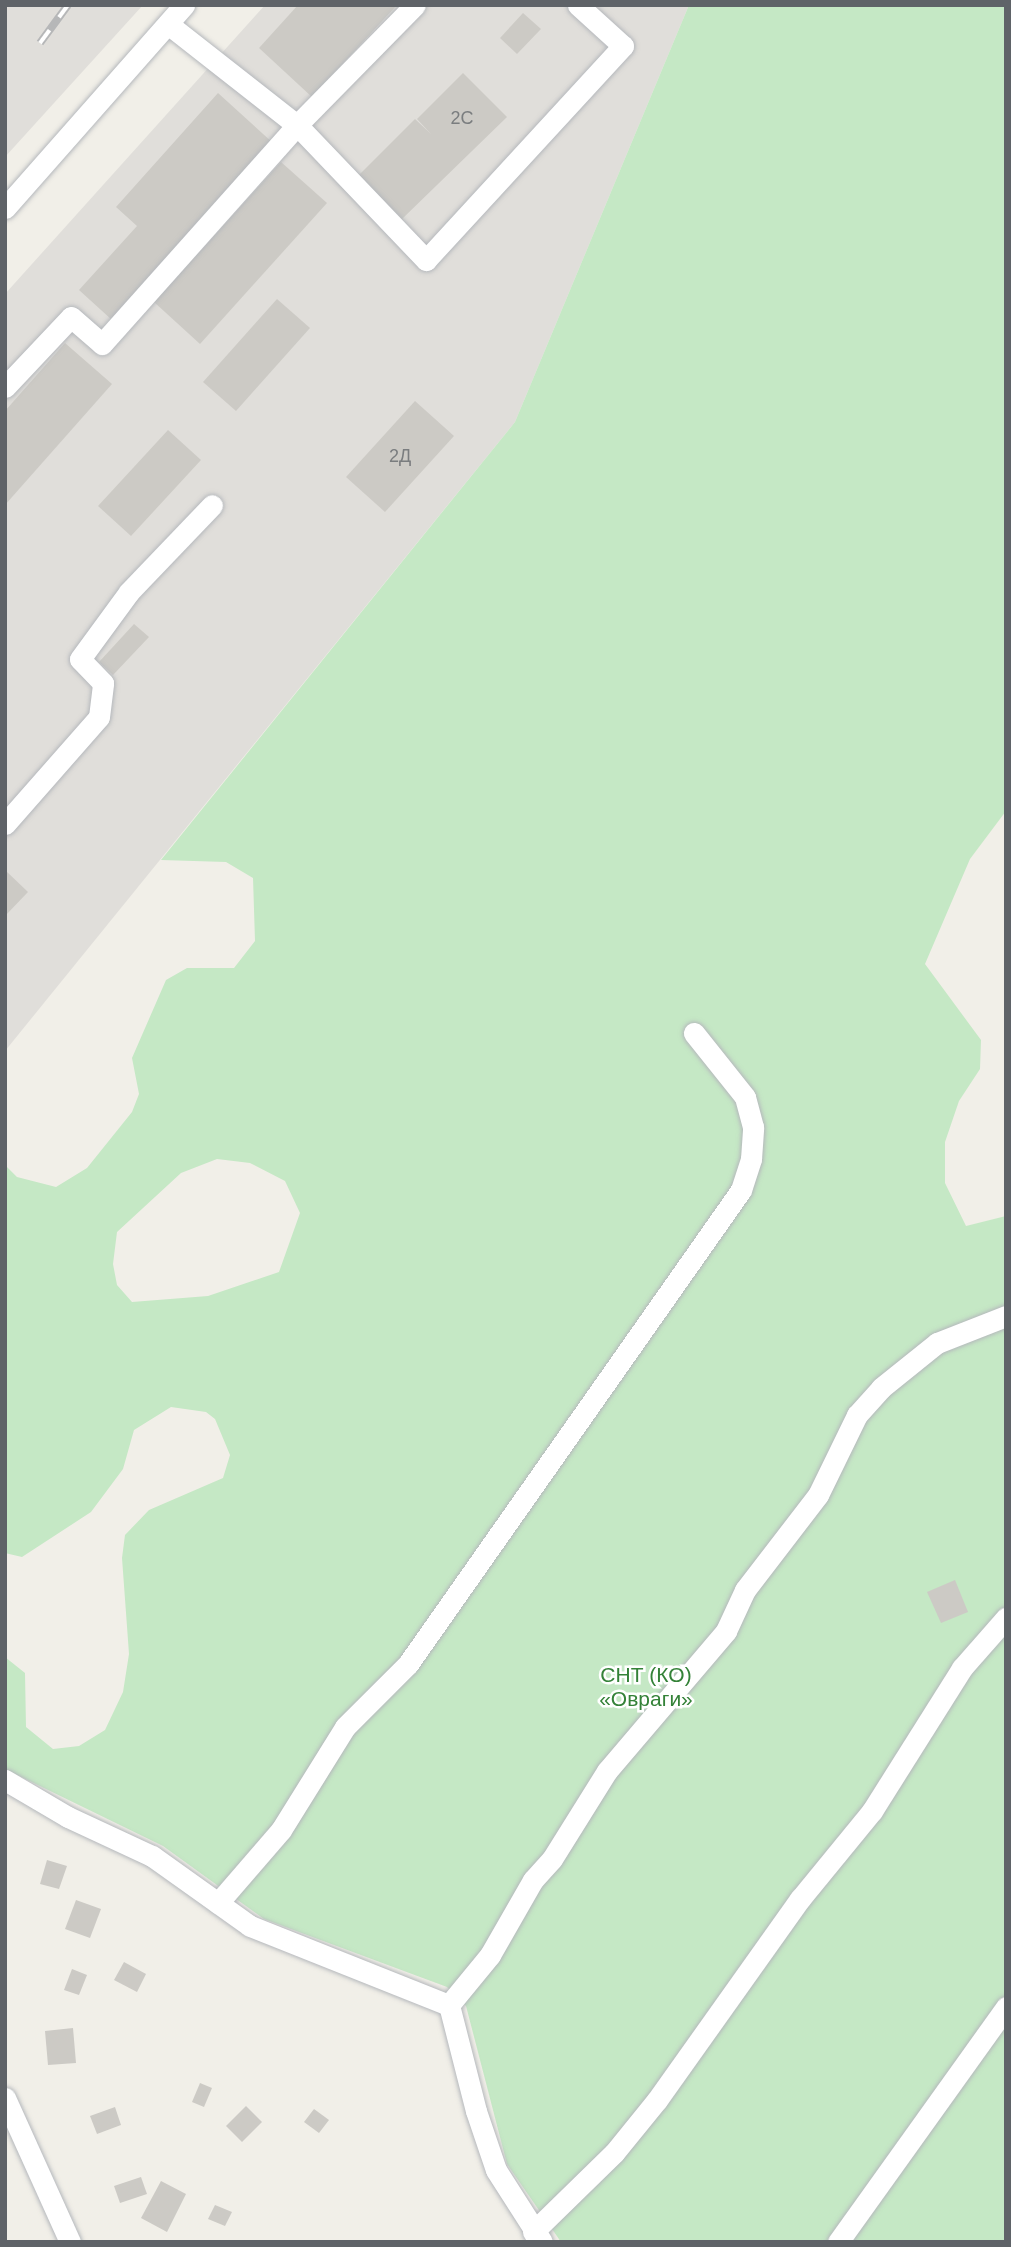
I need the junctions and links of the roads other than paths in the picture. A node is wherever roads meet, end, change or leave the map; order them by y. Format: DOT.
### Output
graph roads {
  1 [pos="184,5"];
  2 [pos="415,5"];
  3 [pos="578,5"];
  4 [pos="168,24"];
  5 [pos="297,125"];
  6 [pos="5,208"];
  7 [pos="5,387"];
  8 [pos="212,505"];
  9 [pos="5,824"];
  10 [pos="695,1033"];
  11 [pos="1006,1316"];
  12 [pos="1006,1618"];
  13 [pos="5,1780"];
  14 [pos="218,1903"];
  15 [pos="449,2005"];
  16 [pos="1006,2007"];
  17 [pos="5,2098"];
  18 [pos="538,2237"];
  19 [pos="70,2242"];
  20 [pos="838,2242"];
  1 -- 4 [label="street"];
  2 -- 5 [label="street"];
  3 -- 5 [label="street"];
  4 -- 5 [label="street"];
  4 -- 6 [label="street"];
  5 -- 7 [label="street"];
  8 -- 9 [label="street"];
  10 -- 14 [label="street"];
  11 -- 15 [label="street"];
  12 -- 18 [label="street"];
  13 -- 14 [label="street"];
  14 -- 15 [label="street"];
  15 -- 18 [label="street"];
  16 -- 20 [label="street"];
  17 -- 19 [label="street"];
}
